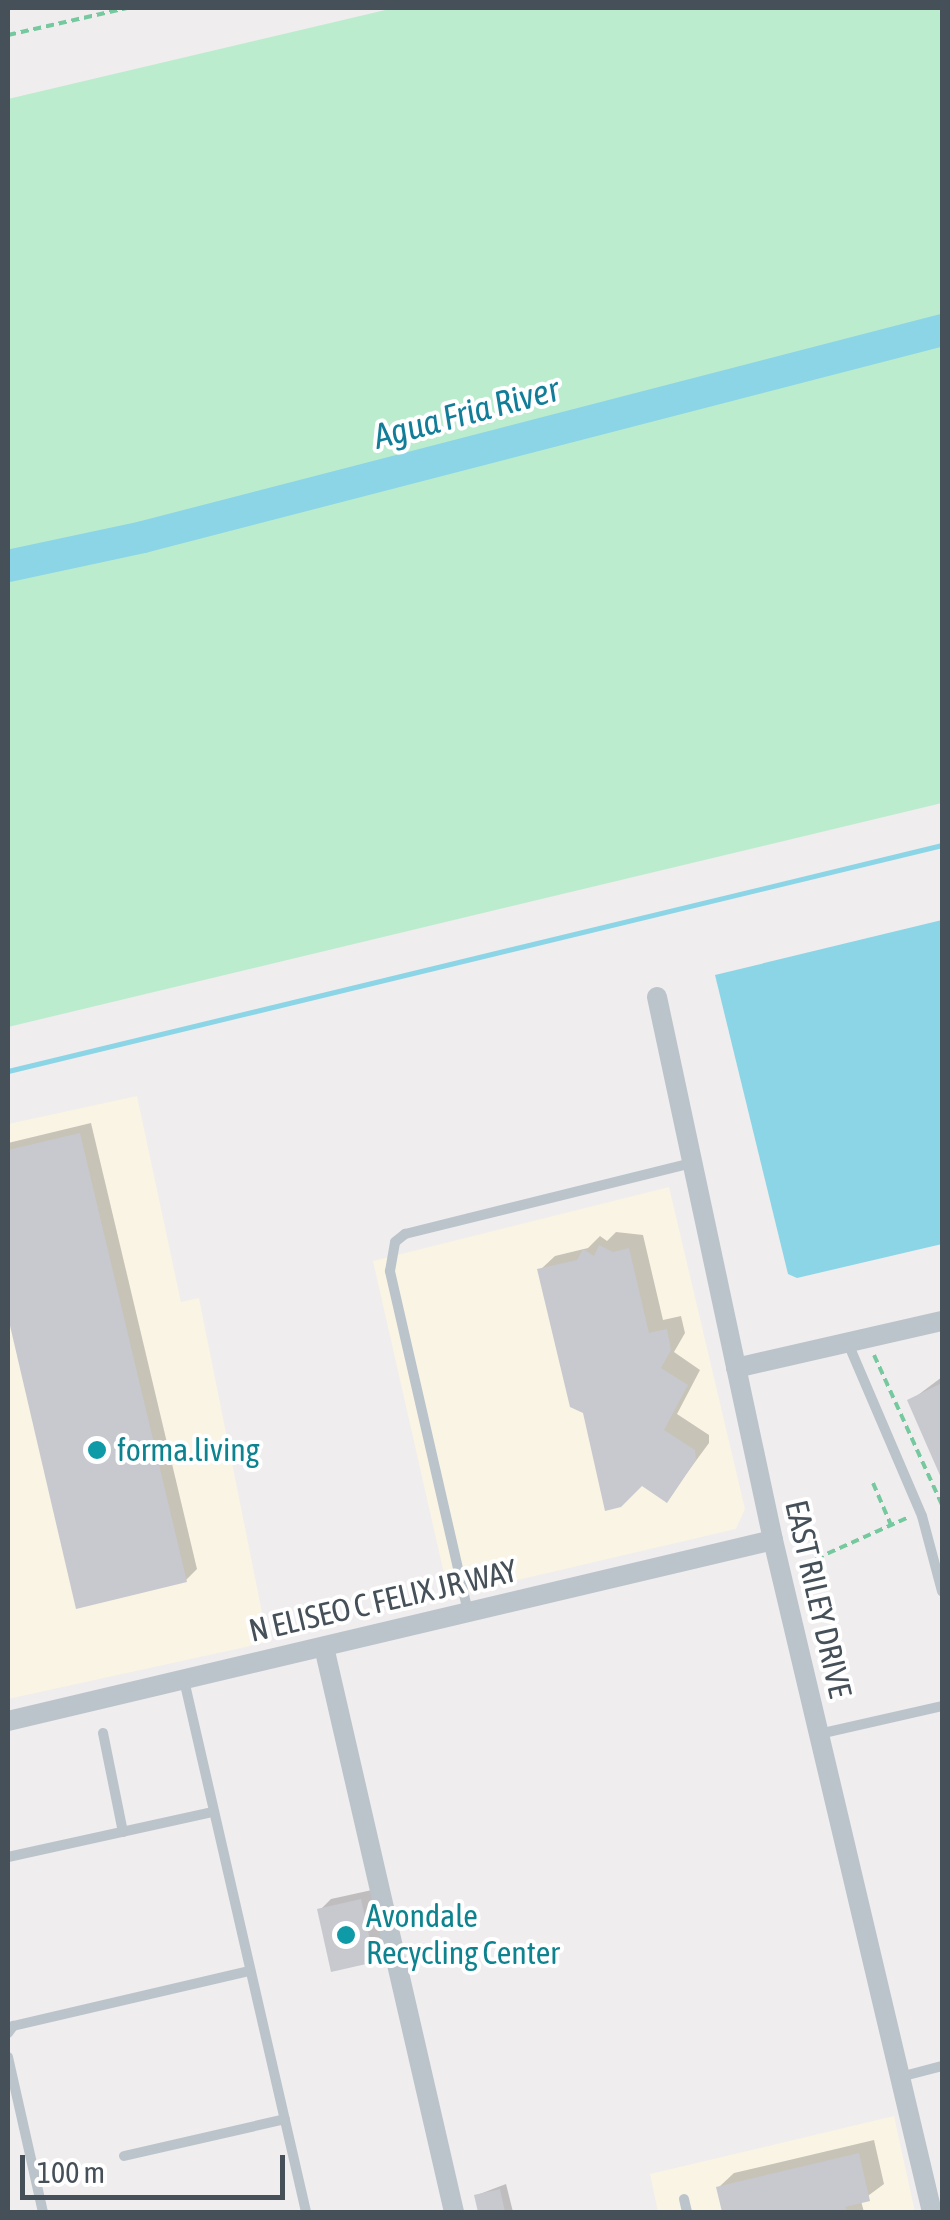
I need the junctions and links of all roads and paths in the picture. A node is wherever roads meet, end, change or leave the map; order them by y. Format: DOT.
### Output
graph roads {
  1 [pos="127,8"];
  2 [pos="8,36"];
  3 [pos="657,996"];
  4 [pos="690,1164"];
  5 [pos="942,1321"];
  6 [pos="847,1341"];
  7 [pos="872,1351"];
  8 [pos="736,1368"];
  9 [pos="873,1483"];
  10 [pos="942,1504"];
  11 [pos="920,1512"];
  12 [pos="891,1525"];
  13 [pos="773,1540"];
  14 [pos="804,1564"];
  15 [pos="942,1591"];
  16 [pos="468,1612"];
  17 [pos="324,1647"];
  18 [pos="183,1679"];
  19 [pos="942,1706"];
  20 [pos="8,1721"];
  21 [pos="103,1732"];
  22 [pos="819,1734"];
  23 [pos="213,1812"];
  24 [pos="124,1832"];
  25 [pos="8,1857"];
  26 [pos="250,1971"];
  27 [pos="10,2029"];
  28 [pos="8,2056"];
  29 [pos="942,2066"];
  30 [pos="900,2078"];
  31 [pos="285,2120"];
  32 [pos="124,2156"];
  33 [pos="684,2199"];
  34 [pos="43,2212"];
  35 [pos="306,2212"];
  36 [pos="454,2212"];
  37 [pos="687,2212"];
  38 [pos="932,2212"];
  1 -- 2 [label="path"];
  3 -- 4 [label="street, EAST RILEY DRIVE"];
  4 -- 8 [label="street, EAST RILEY DRIVE"];
  4 -- 16 [label="lane"];
  5 -- 6 [label="street"];
  6 -- 8 [label="street"];
  6 -- 11 [label="lane"];
  7 -- 10 [label="path"];
  8 -- 13 [label="street, EAST RILEY DRIVE"];
  9 -- 12 [label="path"];
  10 -- 11 [label="path"];
  11 -- 12 [label="path"];
  11 -- 15 [label="lane"];
  12 -- 14 [label="path"];
  13 -- 16 [label="street, N ELISEO C FELIX JR WAY"];
  13 -- 22 [label="street, EAST RILEY DRIVE"];
  16 -- 17 [label="street, N ELISEO C FELIX JR WAY"];
  17 -- 18 [label="street, N ELISEO C FELIX JR WAY"];
  17 -- 36 [label="street"];
  18 -- 20 [label="street, N ELISEO C FELIX JR WAY"];
  18 -- 23 [label="lane"];
  19 -- 22 [label="lane"];
  21 -- 24 [label="lane"];
  22 -- 30 [label="street, EAST RILEY DRIVE"];
  23 -- 24 [label="lane"];
  23 -- 26 [label="lane"];
  24 -- 25 [label="lane"];
  26 -- 27 [label="lane"];
  26 -- 31 [label="lane"];
  28 -- 34 [label="lane"];
  29 -- 30 [label="lane"];
  30 -- 38 [label="street, EAST RILEY DRIVE"];
  31 -- 32 [label="lane"];
  31 -- 35 [label="lane"];
  33 -- 37 [label="lane"];
}
